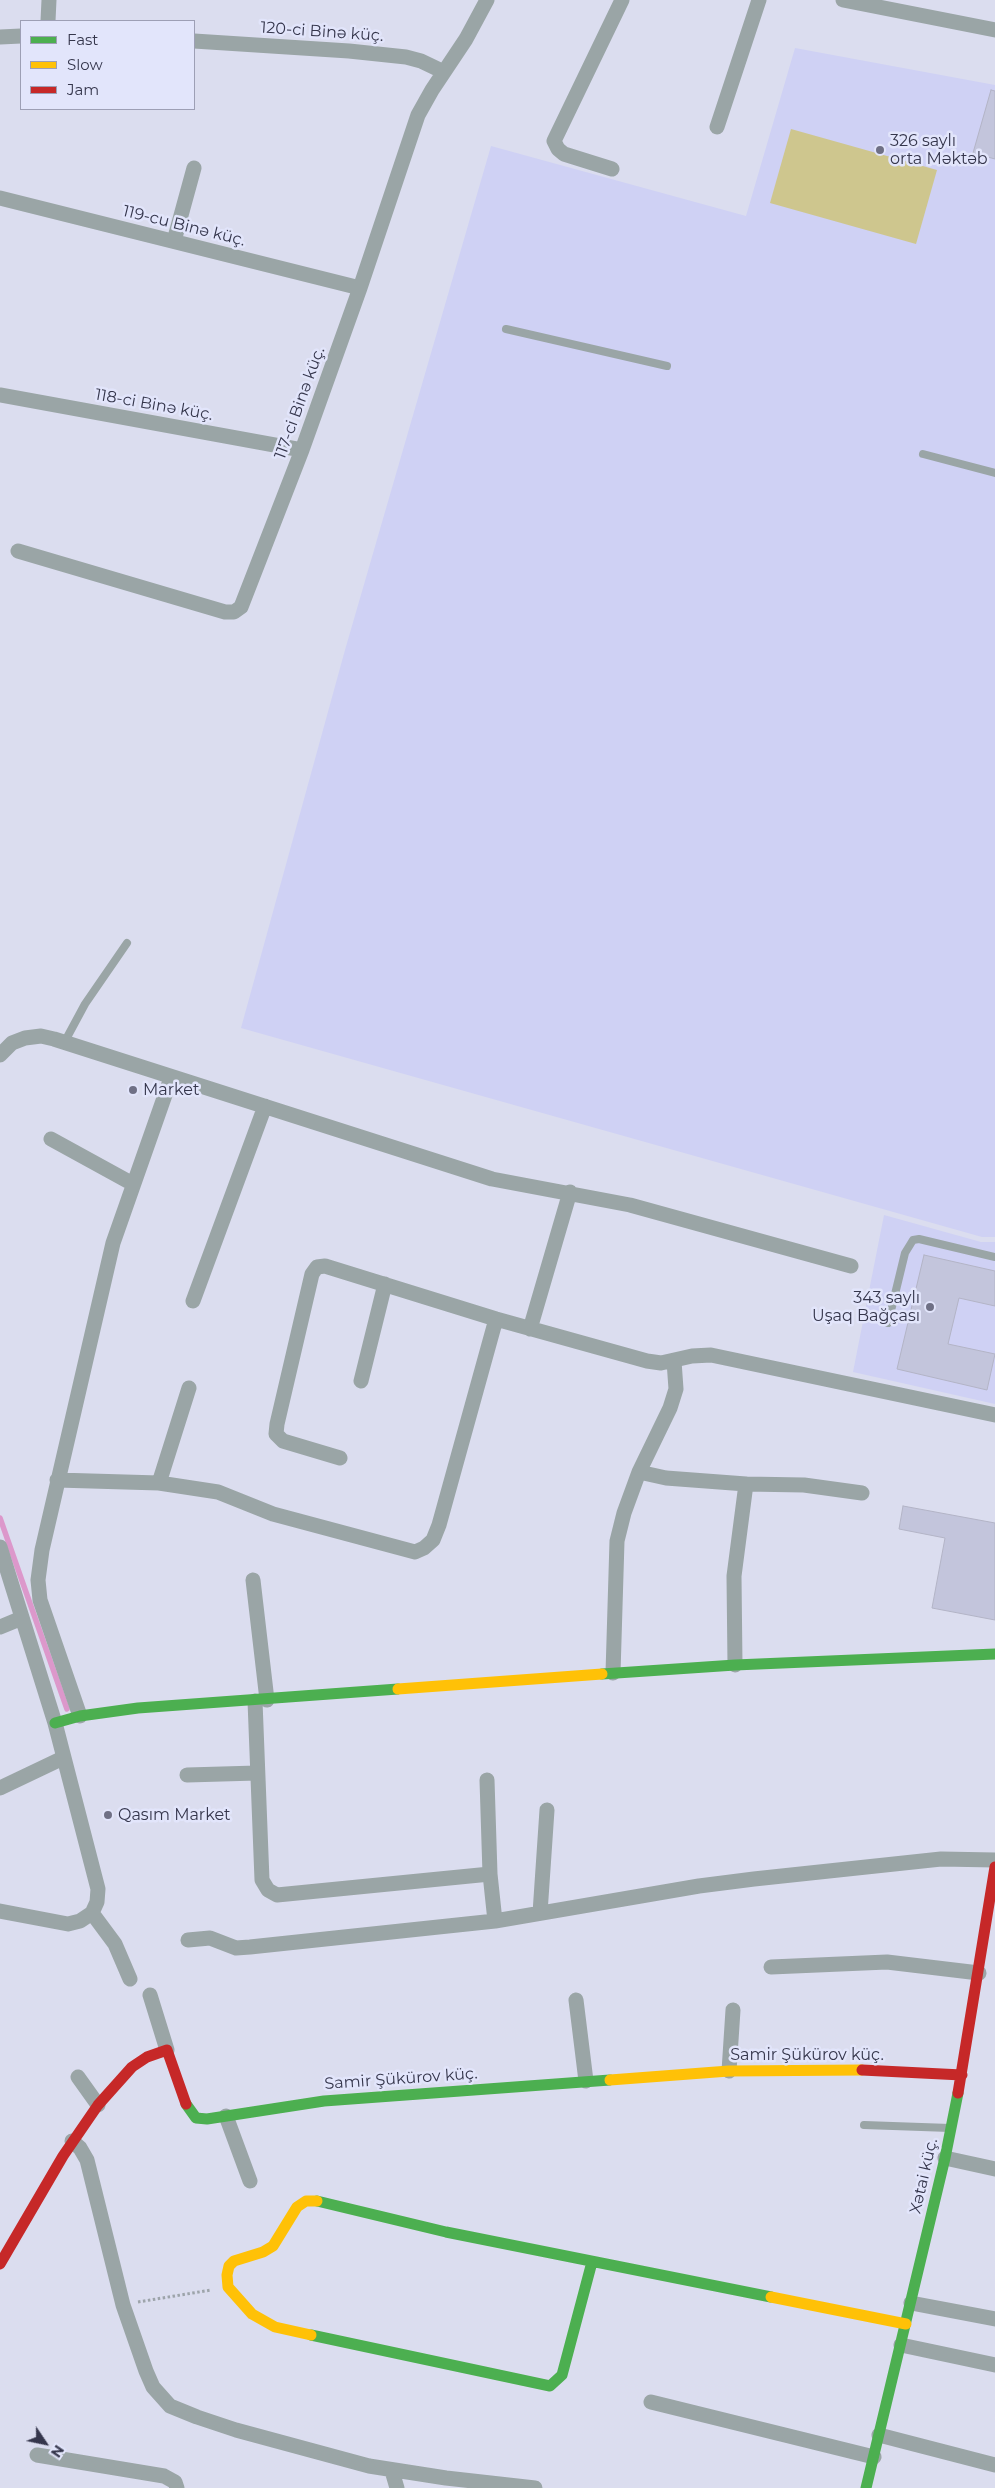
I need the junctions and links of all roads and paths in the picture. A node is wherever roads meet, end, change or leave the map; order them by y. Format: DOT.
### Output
graph roads {
  1 [pos="49,0"];
  2 [pos="487,0"];
  3 [pos="622,0"];
  4 [pos="759,0"];
  5 [pos="843,0"];
  6 [pos="48,20"];
  7 [pos="995,30"];
  8 [pos="20,36"];
  9 [pos="0,37"];
  10 [pos="195,41"];
  11 [pos="444,72"];
  12 [pos="717,127"];
  13 [pos="194,168"];
  14 [pos="612,169"];
  15 [pos="0,198"];
  16 [pos="174,241"];
  17 [pos="360,288"];
  18 [pos="506,328"];
  19 [pos="667,366"];
  20 [pos="0,395"];
  21 [pos="302,450"];
  22 [pos="924,454"];
  23 [pos="995,473"];
  24 [pos="18,551"];
  25 [pos="127,943"];
  26 [pos="64,1043"];
  27 [pos="0,1055"];
  28 [pos="171,1078"];
  29 [pos="265,1106"];
  30 [pos="51,1139"];
  31 [pos="133,1184"];
  32 [pos="570,1192"];
  33 [pos="995,1257"];
  34 [pos="851,1266"];
  35 [pos="385,1284"];
  36 [pos="193,1301"];
  37 [pos="496,1319"];
  38 [pos="888,1323"];
  39 [pos="530,1329"];
  40 [pos="674,1362"];
  41 [pos="361,1381"];
  42 [pos="189,1388"];
  43 [pos="995,1415"];
  44 [pos="340,1458"];
  45 [pos="639,1472"];
  46 [pos="57,1480"];
  47 [pos="159,1483"];
  48 [pos="746,1484"];
  49 [pos="862,1493"];
  50 [pos="0,1547"];
  51 [pos="253,1580"];
  52 [pos="22,1618"];
  53 [pos="0,1627"];
  54 [pos="995,1654"];
  55 [pos="735,1665"];
  56 [pos="613,1673"];
  57 [pos="261,1700"];
  58 [pos="80,1716"];
  59 [pos="55,1723"];
  60 [pos="63,1758"];
  61 [pos="257,1773"];
  62 [pos="187,1775"];
  63 [pos="487,1780"];
  64 [pos="0,1788"];
  65 [pos="547,1810"];
  66 [pos="995,1860"];
  67 [pos="995,1867"];
  68 [pos="490,1874"];
  69 [pos="0,1911"];
  70 [pos="92,1913"];
  71 [pos="540,1913"];
  72 [pos="495,1921"];
  73 [pos="188,1940"];
  74 [pos="771,1967"];
  75 [pos="979,1973"];
  76 [pos="130,1979"];
  77 [pos="150,1995"];
  78 [pos="576,2000"];
  79 [pos="734,2010"];
  80 [pos="167,2050"];
  81 [pos="729,2071"];
  82 [pos="962,2075"];
  83 [pos="78,2077"];
  84 [pos="586,2081"];
  85 [pos="98,2105"];
  86 [pos="226,2116"];
  87 [pos="864,2125"];
  88 [pos="952,2128"];
  89 [pos="72,2141"];
  90 [pos="945,2158"];
  91 [pos="995,2169"];
  92 [pos="250,2181"];
  93 [pos="592,2262"];
  94 [pos="0,2264"];
  95 [pos="228,2287"];
  96 [pos="912,2303"];
  97 [pos="123,2305"];
  98 [pos="995,2319"];
  99 [pos="906,2324"];
  100 [pos="901,2345"];
  101 [pos="995,2365"];
  102 [pos="651,2402"];
  103 [pos="879,2434"];
  104 [pos="37,2455"];
  105 [pos="874,2457"];
  106 [pos="995,2465"];
  107 [pos="392,2470"];
  108 [pos="177,2488"];
  109 [pos="397,2488"];
  110 [pos="535,2488"];
  111 [pos="866,2488"];
  1 -- 6 [label="street"];
  2 -- 11 [label="street, 117-ci Binə küç."];
  3 -- 14 [label="street"];
  4 -- 12 [label="street"];
  5 -- 7 [label="street"];
  8 -- 9 [label="street"];
  10 -- 11 [label="street, 120-ci Binə küç."];
  11 -- 17 [label="street, 117-ci Binə küç."];
  13 -- 16 [label="street"];
  15 -- 16 [label="street, 119-cu Binə küç."];
  16 -- 17 [label="street, 119-cu Binə küç."];
  17 -- 21 [label="street, 117-ci Binə küç."];
  18 -- 19 [label="lane"];
  20 -- 21 [label="street, 118-ci Binə küç."];
  21 -- 24 [label="street, 117-ci Binə küç."];
  22 -- 23 [label="lane"];
  25 -- 26 [label="lane"];
  26 -- 27 [label="street"];
  26 -- 28 [label="street"];
  28 -- 29 [label="street"];
  28 -- 31 [label="street"];
  29 -- 32 [label="street"];
  29 -- 36 [label="street"];
  30 -- 31 [label="street"];
  31 -- 46 [label="street"];
  32 -- 34 [label="street"];
  32 -- 39 [label="street"];
  33 -- 38 [label="lane"];
  35 -- 37 [label="street"];
  35 -- 41 [label="street"];
  35 -- 44 [label="street"];
  37 -- 39 [label="street"];
  37 -- 47 [label="street"];
  39 -- 40 [label="street"];
  40 -- 43 [label="street"];
  40 -- 45 [label="street"];
  42 -- 47 [label="street"];
  45 -- 48 [label="street"];
  45 -- 56 [label="street"];
  46 -- 47 [label="street"];
  46 -- 58 [label="street"];
  48 -- 49 [label="street"];
  48 -- 55 [label="street"];
  50 -- 52 [label="street"];
  51 -- 57 [label="street"];
  52 -- 53 [label="street"];
  52 -- 59 [label="street"];
  54 -- 55 [label="street"];
  55 -- 56 [label="street"];
  56 -- 57 [label="street"];
  57 -- 58 [label="street"];
  57 -- 61 [label="street"];
  58 -- 59 [label="street"];
  59 -- 60 [label="street"];
  60 -- 64 [label="street"];
  60 -- 70 [label="street"];
  61 -- 62 [label="street"];
  61 -- 68 [label="street"];
  63 -- 68 [label="street"];
  65 -- 71 [label="street"];
  66 -- 71 [label="street"];
  67 -- 75 [label="street, Xətai küç."];
  68 -- 72 [label="street"];
  69 -- 70 [label="street"];
  70 -- 76 [label="street"];
  71 -- 72 [label="street"];
  72 -- 73 [label="street"];
  74 -- 75 [label="street"];
  75 -- 82 [label="street, Xətai küç."];
  77 -- 80 [label="street"];
  78 -- 84 [label="street"];
  79 -- 81 [label="street"];
  80 -- 85 [label="street"];
  80 -- 86 [label="street, Samir Şükürov küç."];
  81 -- 82 [label="street, Samir Şükürov küç."];
  81 -- 84 [label="street, Samir Şükürov küç."];
  82 -- 88 [label="street, Xətai küç."];
  83 -- 85 [label="street"];
  84 -- 86 [label="street, Samir Şükürov küç."];
  85 -- 89 [label="street"];
  86 -- 92 [label="street"];
  87 -- 88 [label="lane"];
  88 -- 90 [label="street, Xətai küç."];
  89 -- 94 [label="street"];
  89 -- 97 [label="street"];
  90 -- 91 [label="street"];
  90 -- 96 [label="street, Xətai küç."];
  93 -- 95 [label="street"];
  93 -- 95 [label="street"];
  93 -- 99 [label="street"];
  95 -- 97 [label="path"];
  96 -- 98 [label="street"];
  96 -- 99 [label="street, Xətai küç."];
  97 -- 107 [label="street"];
  99 -- 100 [label="street, Xətai küç."];
  100 -- 101 [label="street"];
  100 -- 103 [label="street, Xətai küç."];
  102 -- 105 [label="street"];
  103 -- 105 [label="street, Xətai küç."];
  103 -- 106 [label="street"];
  104 -- 108 [label="street"];
  105 -- 111 [label="street, Xətai küç."];
  107 -- 109 [label="street"];
  107 -- 110 [label="street"];
}
